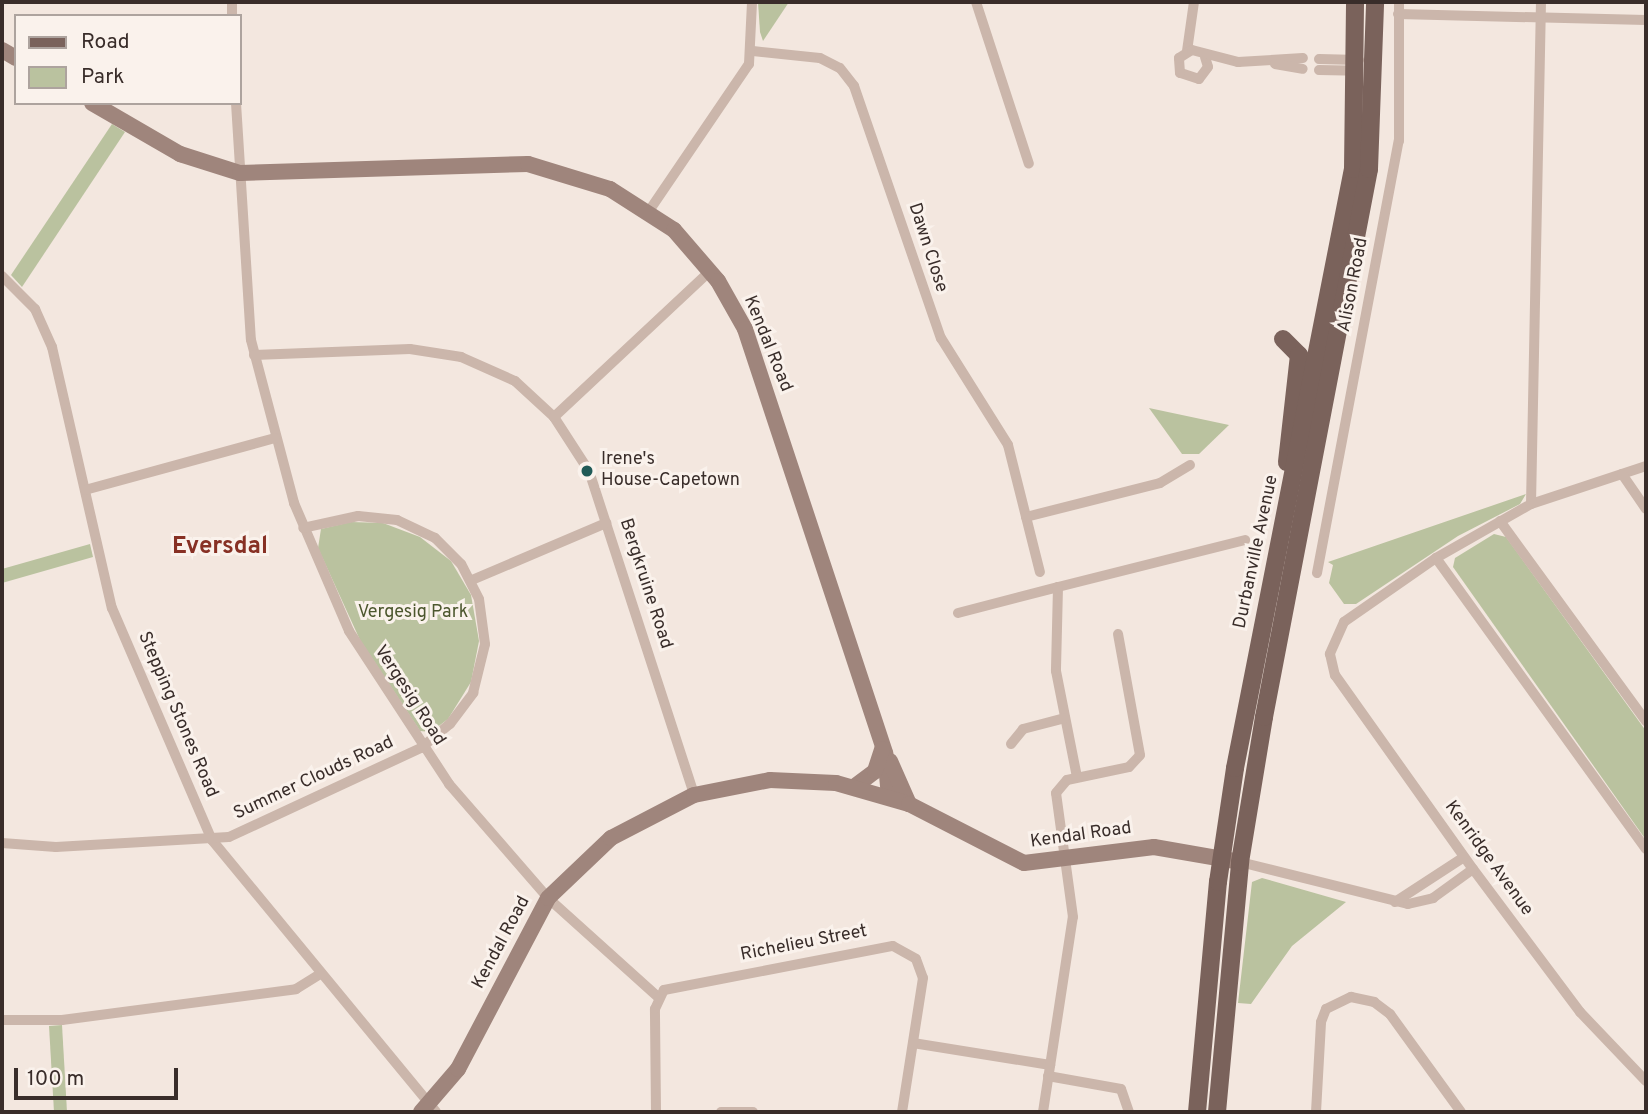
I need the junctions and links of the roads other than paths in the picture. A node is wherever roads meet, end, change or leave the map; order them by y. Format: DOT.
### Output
graph roads {
  1 [pos="752,2"];
  2 [pos="976,2"];
  3 [pos="1194,2"];
  4 [pos="1355,2"];
  5 [pos="1375,2"];
  6 [pos="1399,2"];
  7 [pos="1541,2"];
  8 [pos="1398,14"];
  9 [pos="1541,18"];
  10 [pos="1646,20"];
  11 [pos="1193,32"];
  12 [pos="753,51"];
  13 [pos="1187,51"];
  14 [pos="1204,55"];
  15 [pos="1238,62"];
  16 [pos="1303,64"];
  17 [pos="1319,64"];
  18 [pos="1355,65"];
  19 [pos="1376,66"];
  20 [pos="1206,72"];
  21 [pos="95,105"];
  22 [pos="236,105"];
  23 [pos="1029,164"];
  24 [pos="240,173"];
  25 [pos="649,211"];
  26 [pos="711,270"];
  27 [pos="2,276"];
  28 [pos="1283,339"];
  29 [pos="254,355"];
  30 [pos="554,417"];
  31 [pos="275,438"];
  32 [pos="1190,465"];
  33 [pos="1646,466"];
  34 [pos="1622,474"];
  35 [pos="85,489"];
  36 [pos="1531,504"];
  37 [pos="1646,509"];
  38 [pos="1026,517"];
  39 [pos="1500,521"];
  40 [pos="607,523"];
  41 [pos="303,527"];
  42 [pos="1284,532"];
  43 [pos="1245,540"];
  44 [pos="1437,558"];
  45 [pos="1040,572"];
  46 [pos="1317,573"];
  47 [pos="472,580"];
  48 [pos="1058,587"];
  49 [pos="958,613"];
  50 [pos="1118,634"];
  51 [pos="1065,718"];
  52 [pos="1646,721"];
  53 [pos="1011,744"];
  54 [pos="421,748"];
  55 [pos="884,749"];
  56 [pos="1077,777"];
  57 [pos="854,787"];
  58 [pos="694,795"];
  59 [pos="889,797"];
  60 [pos="909,804"];
  61 [pos="212,841"];
  62 [pos="2,844"];
  63 [pos="1646,849"];
  64 [pos="1221,857"];
  65 [pos="1464,857"];
  66 [pos="1063,861"];
  67 [pos="1241,862"];
  68 [pos="1473,869"];
  69 [pos="548,898"];
  70 [pos="1392,903"];
  71 [pos="320,974"];
  72 [pos="658,997"];
  73 [pos="2,1020"];
  74 [pos="913,1043"];
  75 [pos="1049,1070"];
  76 [pos="1646,1081"];
  77 [pos="429,1110"];
  78 [pos="656,1112"];
  79 [pos="721,1112"];
  80 [pos="753,1112"];
  81 [pos="902,1112"];
  82 [pos="1042,1112"];
  83 [pos="1129,1112"];
  84 [pos="1197,1112"];
  85 [pos="1217,1112"];
  86 [pos="1316,1112"];
  87 [pos="1461,1112"];
  1 -- 12 [label="street"];
  2 -- 23 [label="street"];
  3 -- 11 [label="street"];
  4 -- 18 [label="main road, Durbanville Avenue"];
  5 -- 19 [label="main road, Durbanville Avenue"];
  6 -- 8 [label="street, Alison Road"];
  7 -- 9 [label="street"];
  8 -- 9 [label="street"];
  8 -- 46 [label="street, Alison Road"];
  9 -- 10 [label="street"];
  9 -- 36 [label="street"];
  11 -- 13 [label="street"];
  11 -- 14 [label="street"];
  12 -- 25 [label="street"];
  12 -- 38 [label="street, Dawn Close"];
  13 -- 14 [label="street"];
  13 -- 20 [label="street"];
  14 -- 15 [label="street"];
  14 -- 20 [label="street"];
  15 -- 16 [label="street"];
  15 -- 20 [label="street"];
  17 -- 18 [label="street"];
  18 -- 19 [label="street"];
  18 -- 42 [label="main road, Durbanville Avenue"];
  19 -- 67 [label="main road, Durbanville Avenue"];
  21 -- 24 [label="street, Kendal Road"];
  22 -- 24 [label="street, Vergesig Road"];
  24 -- 25 [label="street, Kendal Road"];
  24 -- 29 [label="street, Vergesig Road"];
  25 -- 26 [label="street, Kendal Road"];
  26 -- 30 [label="street"];
  26 -- 55 [label="street, Kendal Road"];
  27 -- 35 [label="street, Stepping Stones Road"];
  28 -- 42 [label="main road"];
  29 -- 30 [label="street, Bergkruine Road"];
  29 -- 31 [label="street, Vergesig Road"];
  30 -- 40 [label="street, Bergkruine Road"];
  31 -- 35 [label="street"];
  31 -- 41 [label="street, Vergesig Road"];
  32 -- 38 [label="street"];
  33 -- 34 [label="street"];
  34 -- 36 [label="street"];
  34 -- 37 [label="street"];
  35 -- 61 [label="street, Stepping Stones Road"];
  36 -- 39 [label="street"];
  38 -- 45 [label="street, Dawn Close"];
  39 -- 44 [label="street"];
  39 -- 52 [label="street"];
  40 -- 47 [label="street"];
  40 -- 58 [label="street, Bergkruine Road"];
  41 -- 47 [label="street, Summer Clouds Road"];
  41 -- 54 [label="street, Vergesig Road"];
  42 -- 64 [label="main road, Durbanville Avenue"];
  43 -- 48 [label="street"];
  44 -- 63 [label="street"];
  44 -- 65 [label="street, Kenridge Avenue"];
  47 -- 54 [label="street, Summer Clouds Road"];
  48 -- 49 [label="street"];
  48 -- 51 [label="street"];
  50 -- 56 [label="street"];
  51 -- 53 [label="street"];
  51 -- 56 [label="street"];
  54 -- 61 [label="street, Summer Clouds Road"];
  54 -- 69 [label="street, Vergesig Road"];
  55 -- 57 [label="street"];
  55 -- 59 [label="street, Kendal Road"];
  55 -- 60 [label="street, Kendal Road"];
  56 -- 66 [label="street"];
  57 -- 58 [label="street, Kendal Road"];
  57 -- 59 [label="street, Kendal Road"];
  58 -- 69 [label="street, Kendal Road"];
  59 -- 60 [label="street, Kendal Road"];
  60 -- 66 [label="street, Kendal Road"];
  61 -- 62 [label="street, Summer Clouds Road"];
  61 -- 71 [label="street, Stepping Stones Road"];
  64 -- 66 [label="street, Kendal Road"];
  64 -- 67 [label="street, Kendal Road"];
  64 -- 84 [label="main road, Durbanville Avenue"];
  65 -- 68 [label="street, Kenridge Avenue"];
  65 -- 70 [label="street"];
  66 -- 75 [label="street"];
  67 -- 70 [label="street, Kendal Road"];
  67 -- 85 [label="main road, Durbanville Avenue"];
  68 -- 70 [label="street, Kendal Road"];
  68 -- 76 [label="street, Kenridge Avenue"];
  69 -- 72 [label="street, Vergesig Road"];
  69 -- 77 [label="street, Kendal Road"];
  71 -- 73 [label="street"];
  71 -- 77 [label="street, Stepping Stones Road"];
  72 -- 74 [label="street, Richelieu Street"];
  72 -- 78 [label="street"];
  74 -- 75 [label="street"];
  74 -- 81 [label="street, Richelieu Street"];
  75 -- 82 [label="street"];
  75 -- 83 [label="street"];
  79 -- 80 [label="street"];
  86 -- 87 [label="street"];
}
